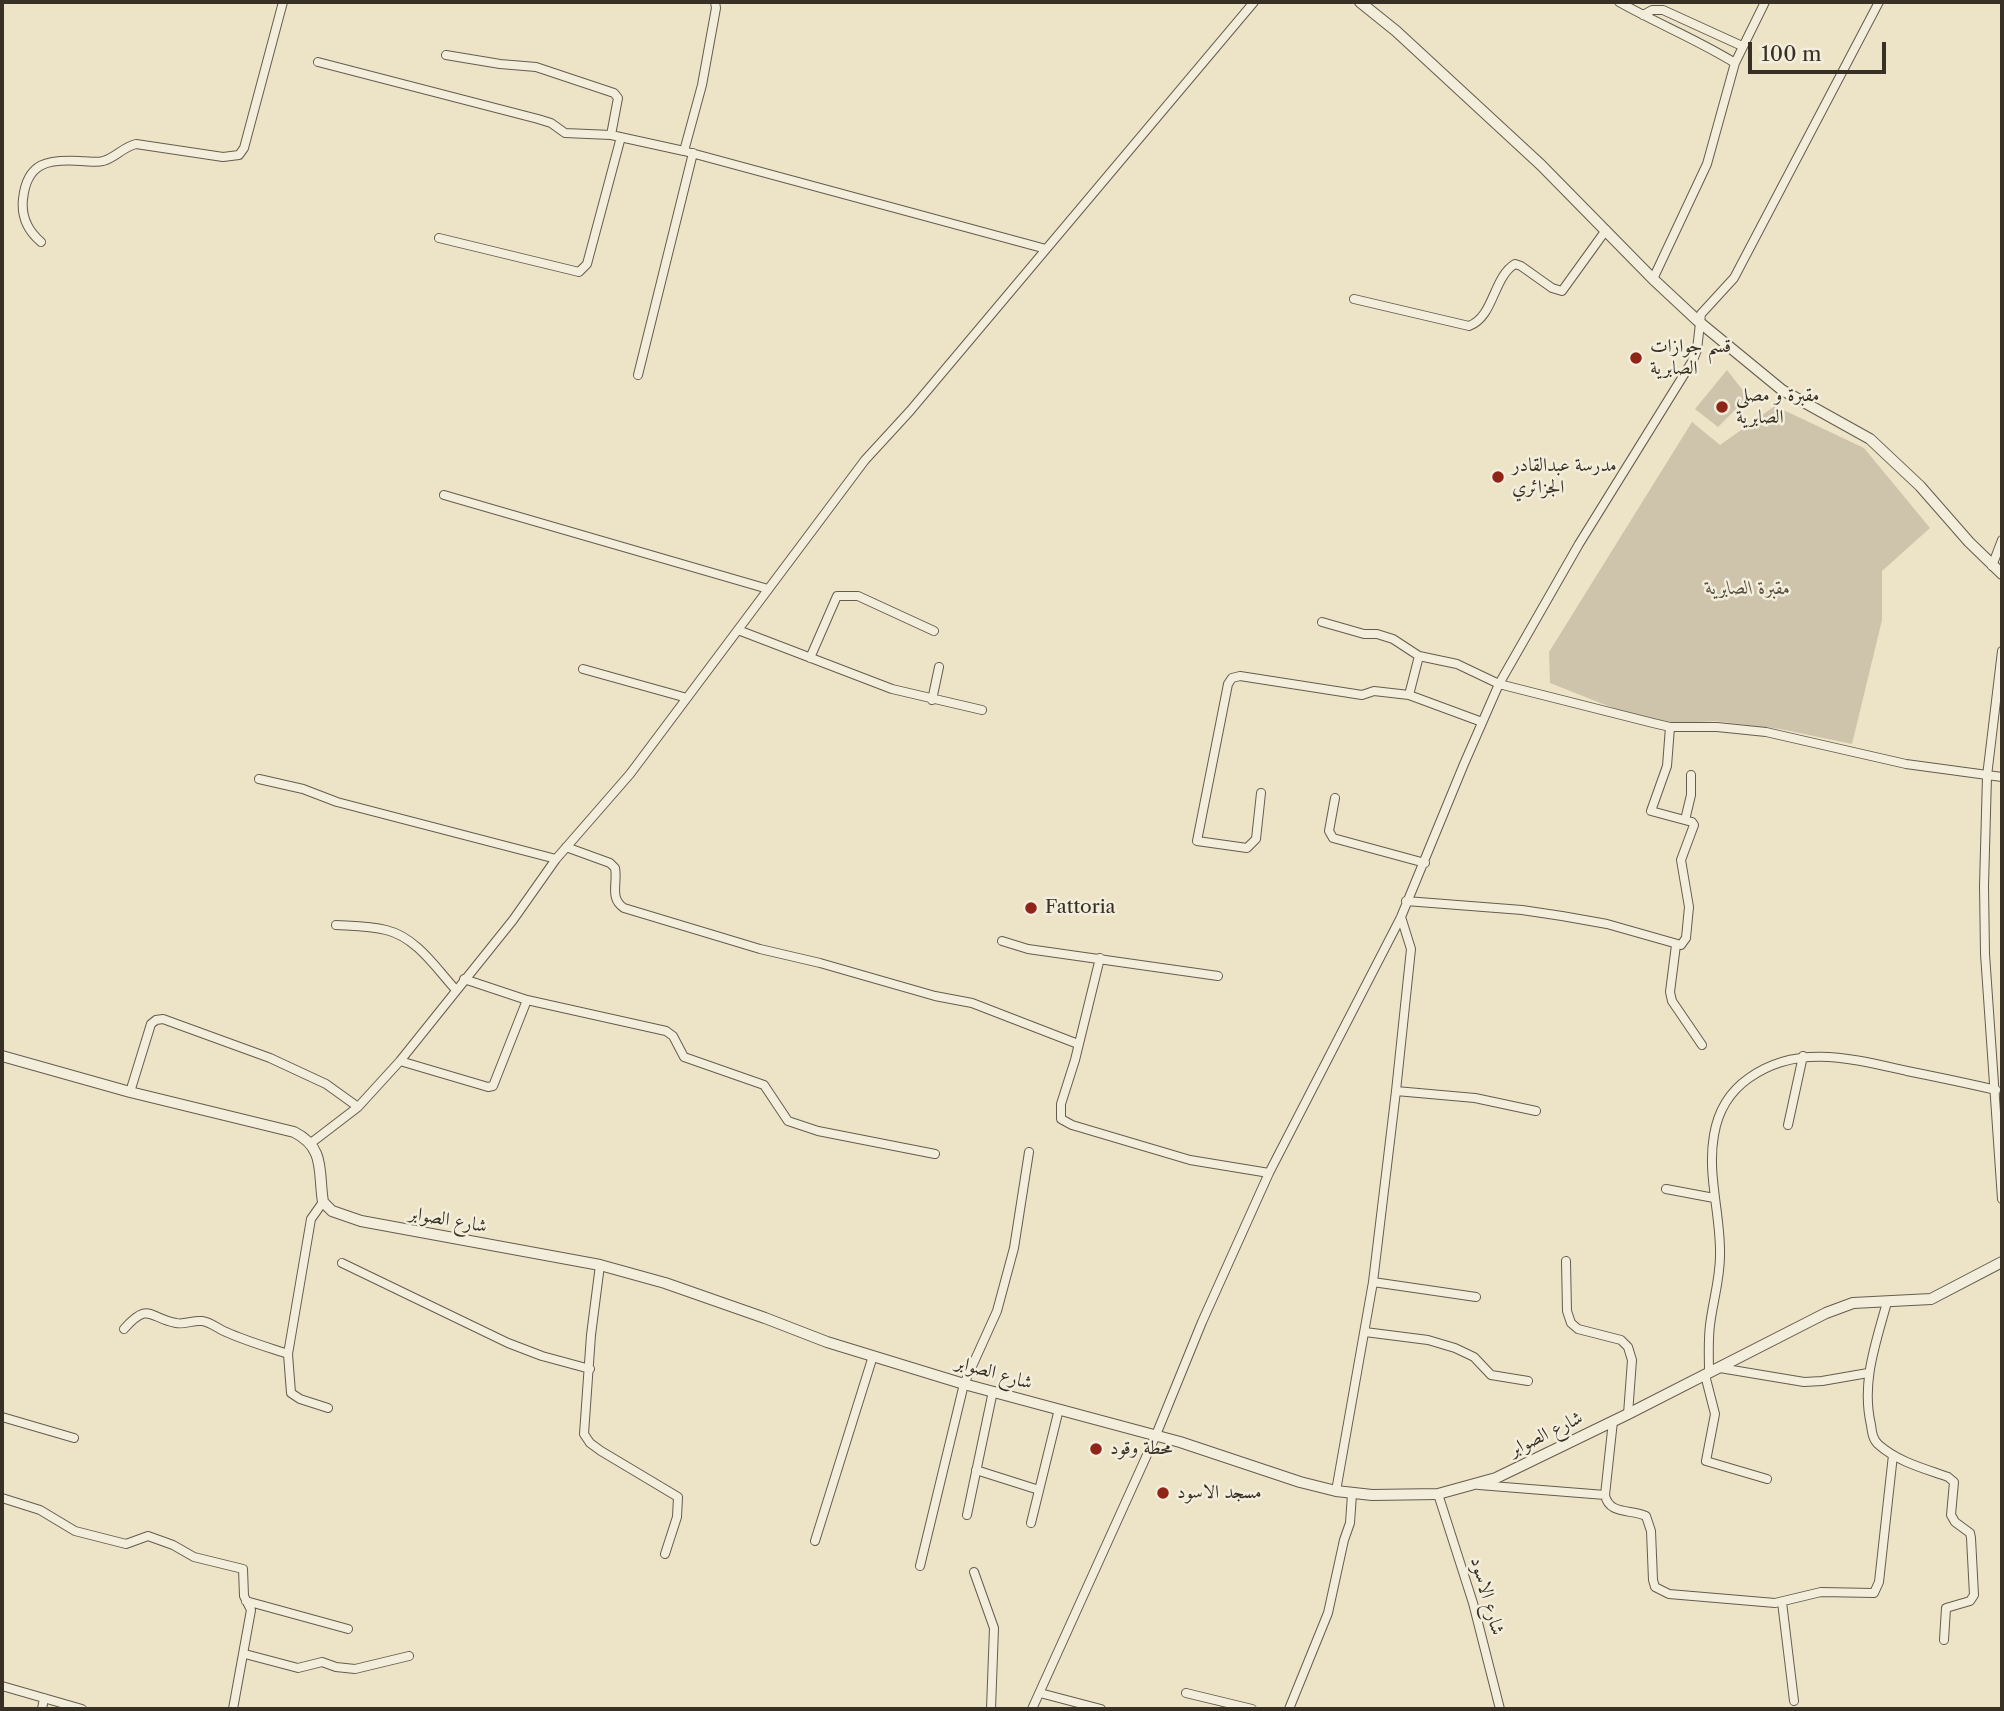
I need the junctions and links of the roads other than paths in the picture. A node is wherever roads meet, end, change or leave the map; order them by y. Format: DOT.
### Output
graph roads {
  1 [pos="283,2"];
  2 [pos="715,2"];
  3 [pos="1254,2"];
  4 [pos="1360,2"];
  5 [pos="1619,2"];
  6 [pos="1765,2"];
  7 [pos="1878,2"];
  8 [pos="1643,15"];
  9 [pos="1742,46"];
  10 [pos="446,55"];
  11 [pos="318,62"];
  12 [pos="1735,63"];
  13 [pos="611,135"];
  14 [pos="621,137"];
  15 [pos="689,152"];
  16 [pos="1606,229"];
  17 [pos="439,238"];
  18 [pos="41,242"];
  19 [pos="1046,249"];
  20 [pos="1653,279"];
  21 [pos="1353,299"];
  22 [pos="1698,321"];
  23 [pos="638,375"];
  24 [pos="444,495"];
  25 [pos="2002,540"];
  26 [pos="1992,566"];
  27 [pos="2002,574"];
  28 [pos="768,589"];
  29 [pos="1322,622"];
  30 [pos="738,630"];
  31 [pos="934,631"];
  32 [pos="2002,651"];
  33 [pos="1419,656"];
  34 [pos="810,658"];
  35 [pos="939,667"];
  36 [pos="583,669"];
  37 [pos="1499,684"];
  38 [pos="1409,695"];
  39 [pos="687,698"];
  40 [pos="932,700"];
  41 [pos="982,709"];
  42 [pos="1482,722"];
  43 [pos="1670,727"];
  44 [pos="1691,775"];
  45 [pos="1987,775"];
  46 [pos="2002,777"];
  47 [pos="259,779"];
  48 [pos="1261,793"];
  49 [pos="1335,798"];
  50 [pos="1685,820"];
  51 [pos="566,848"];
  52 [pos="556,859"];
  53 [pos="1425,863"];
  54 [pos="1406,901"];
  55 [pos="1401,917"];
  56 [pos="336,925"];
  57 [pos="1002,941"];
  58 [pos="1676,945"];
  59 [pos="1100,958"];
  60 [pos="1218,976"];
  61 [pos="464,979"];
  62 [pos="456,990"];
  63 [pos="527,1000"];
  64 [pos="1078,1044"];
  65 [pos="1702,1045"];
  66 [pos="2,1056"];
  67 [pos="1803,1056"];
  68 [pos="400,1061"];
  69 [pos="1998,1075"];
  70 [pos="1996,1090"];
  71 [pos="130,1091"];
  72 [pos="1396,1091"];
  73 [pos="1999,1100"];
  74 [pos="358,1107"];
  75 [pos="1536,1111"];
  76 [pos="1788,1125"];
  77 [pos="311,1143"];
  78 [pos="1029,1152"];
  79 [pos="935,1154"];
  80 [pos="1269,1173"];
  81 [pos="1666,1189"];
  82 [pos="1714,1198"];
  83 [pos="2002,1199"];
  84 [pos="323,1202"];
  85 [pos="1566,1261"];
  86 [pos="2002,1262"];
  87 [pos="342,1263"];
  88 [pos="600,1265"];
  89 [pos="1373,1282"];
  90 [pos="1476,1297"];
  91 [pos="1887,1302"];
  92 [pos="124,1329"];
  93 [pos="1365,1332"];
  94 [pos="288,1354"];
  95 [pos="873,1356"];
  96 [pos="590,1368"];
  97 [pos="1720,1368"];
  98 [pos="1868,1373"];
  99 [pos="1707,1374"];
  100 [pos="1528,1381"];
  101 [pos="964,1384"];
  102 [pos="993,1391"];
  103 [pos="328,1408"];
  104 [pos="1059,1409"];
  105 [pos="1628,1414"];
  106 [pos="2,1417"];
  107 [pos="1614,1421"];
  108 [pos="1156,1435"];
  109 [pos="75,1438"];
  110 [pos="1893,1455"];
  111 [pos="976,1470"];
  112 [pos="1767,1479"];
  113 [pos="1478,1485"];
  114 [pos="1039,1490"];
  115 [pos="1336,1491"];
  116 [pos="1352,1494"];
  117 [pos="1438,1494"];
  118 [pos="1605,1495"];
  119 [pos="2,1498"];
  120 [pos="967,1515"];
  121 [pos="1031,1523"];
  122 [pos="816,1541"];
  123 [pos="665,1554"];
  124 [pos="920,1566"];
  125 [pos="974,1572"];
  126 [pos="246,1601"];
  127 [pos="1782,1602"];
  128 [pos="348,1629"];
  129 [pos="1944,1640"];
  130 [pos="245,1654"];
  131 [pos="409,1656"];
  132 [pos="2,1686"];
  133 [pos="1040,1693"];
  134 [pos="1186,1693"];
  135 [pos="44,1698"];
  136 [pos="1794,1701"];
  137 [pos="41,1709"];
  138 [pos="82,1709"];
  139 [pos="233,1709"];
  140 [pos="991,1709"];
  141 [pos="1032,1709"];
  142 [pos="1101,1709"];
  143 [pos="1252,1709"];
  144 [pos="1290,1709"];
  145 [pos="1500,1709"];
  1 -- 18 [label="street"];
  2 -- 15 [label="street"];
  3 -- 19 [label="street"];
  4 -- 16 [label="street"];
  5 -- 8 [label="street"];
  6 -- 9 [label="street"];
  7 -- 22 [label="street"];
  8 -- 9 [label="street"];
  8 -- 12 [label="street"];
  9 -- 12 [label="street"];
  10 -- 13 [label="street"];
  11 -- 13 [label="street"];
  12 -- 20 [label="street"];
  13 -- 14 [label="street"];
  14 -- 15 [label="street"];
  14 -- 17 [label="street"];
  15 -- 19 [label="street"];
  15 -- 23 [label="street"];
  16 -- 20 [label="street"];
  16 -- 21 [label="street"];
  19 -- 28 [label="street"];
  20 -- 22 [label="street"];
  22 -- 26 [label="street"];
  22 -- 37 [label="street"];
  24 -- 28 [label="street"];
  25 -- 26 [label="street"];
  26 -- 27 [label="street"];
  28 -- 30 [label="street"];
  29 -- 33 [label="street"];
  30 -- 34 [label="street"];
  30 -- 39 [label="street"];
  31 -- 34 [label="street"];
  32 -- 45 [label="street"];
  33 -- 37 [label="street"];
  33 -- 38 [label="street"];
  34 -- 40 [label="street"];
  35 -- 40 [label="street"];
  36 -- 39 [label="street"];
  37 -- 42 [label="street"];
  37 -- 43 [label="street"];
  38 -- 42 [label="street"];
  38 -- 48 [label="street"];
  39 -- 51 [label="street"];
  40 -- 41 [label="street"];
  42 -- 53 [label="street"];
  43 -- 45 [label="street"];
  43 -- 50 [label="street"];
  44 -- 50 [label="street"];
  45 -- 46 [label="street"];
  45 -- 69 [label="street"];
  47 -- 52 [label="street"];
  49 -- 53 [label="street"];
  50 -- 58 [label="street"];
  51 -- 52 [label="street"];
  51 -- 64 [label="street"];
  52 -- 61 [label="street"];
  53 -- 54 [label="street"];
  54 -- 55 [label="street"];
  54 -- 58 [label="street"];
  55 -- 72 [label="street"];
  55 -- 80 [label="street"];
  56 -- 62 [label="street"];
  57 -- 59 [label="street"];
  58 -- 65 [label="street"];
  59 -- 60 [label="street"];
  59 -- 64 [label="street"];
  61 -- 62 [label="street"];
  61 -- 63 [label="street"];
  62 -- 68 [label="street"];
  63 -- 68 [label="street"];
  63 -- 79 [label="street"];
  64 -- 80 [label="street"];
  66 -- 71 [label="street"];
  67 -- 70 [label="street"];
  67 -- 76 [label="street"];
  67 -- 82 [label="street"];
  68 -- 74 [label="street"];
  69 -- 70 [label="street"];
  70 -- 73 [label="street"];
  71 -- 74 [label="street"];
  71 -- 77 [label="street"];
  72 -- 75 [label="street"];
  72 -- 89 [label="street"];
  73 -- 83 [label="street"];
  74 -- 77 [label="street"];
  77 -- 84 [label="street"];
  78 -- 101 [label="street"];
  80 -- 108 [label="street"];
  81 -- 82 [label="street"];
  82 -- 99 [label="street"];
  84 -- 88 [label="street, شارع الصوابر"];
  84 -- 94 [label="street"];
  85 -- 105 [label="street"];
  86 -- 91 [label="street, شارع الصوابر"];
  87 -- 96 [label="street"];
  88 -- 95 [label="street, شارع الصوابر"];
  88 -- 96 [label="street"];
  89 -- 90 [label="street"];
  89 -- 93 [label="street"];
  91 -- 97 [label="street, شارع الصوابر"];
  91 -- 98 [label="street"];
  92 -- 94 [label="street"];
  93 -- 100 [label="street"];
  93 -- 115 [label="street"];
  94 -- 103 [label="street"];
  95 -- 101 [label="street, شارع الصوابر"];
  95 -- 122 [label="street"];
  96 -- 123 [label="street"];
  97 -- 98 [label="street"];
  97 -- 99 [label="street, شارع الصوابر"];
  98 -- 110 [label="street"];
  99 -- 105 [label="street, شارع الصوابر"];
  99 -- 112 [label="street"];
  101 -- 102 [label="street, شارع الصوابر"];
  101 -- 124 [label="street"];
  102 -- 104 [label="street, شارع الصوابر"];
  102 -- 111 [label="street"];
  104 -- 108 [label="street, شارع الصوابر"];
  104 -- 114 [label="street"];
  105 -- 107 [label="street, شارع الصوابر"];
  106 -- 109 [label="street"];
  107 -- 113 [label="street, شارع الصوابر"];
  107 -- 118 [label="street"];
  108 -- 115 [label="street, شارع الصوابر"];
  108 -- 133 [label="street"];
  110 -- 127 [label="street"];
  110 -- 129 [label="street"];
  111 -- 114 [label="street"];
  111 -- 120 [label="street"];
  113 -- 117 [label="street, شارع الصوابر"];
  113 -- 118 [label="street"];
  114 -- 121 [label="street"];
  115 -- 116 [label="street, شارع الصوابر"];
  116 -- 117 [label="street, شارع الصوابر"];
  116 -- 144 [label="street"];
  117 -- 145 [label="street, شارع الاسود"];
  118 -- 127 [label="street"];
  119 -- 126 [label="street"];
  125 -- 140 [label="street"];
  126 -- 128 [label="street"];
  126 -- 130 [label="street"];
  127 -- 136 [label="street"];
  130 -- 131 [label="street"];
  130 -- 139 [label="street"];
  132 -- 135 [label="street"];
  133 -- 141 [label="street"];
  133 -- 142 [label="street"];
  134 -- 143 [label="street"];
  135 -- 137 [label="street"];
  135 -- 138 [label="street"];
}
